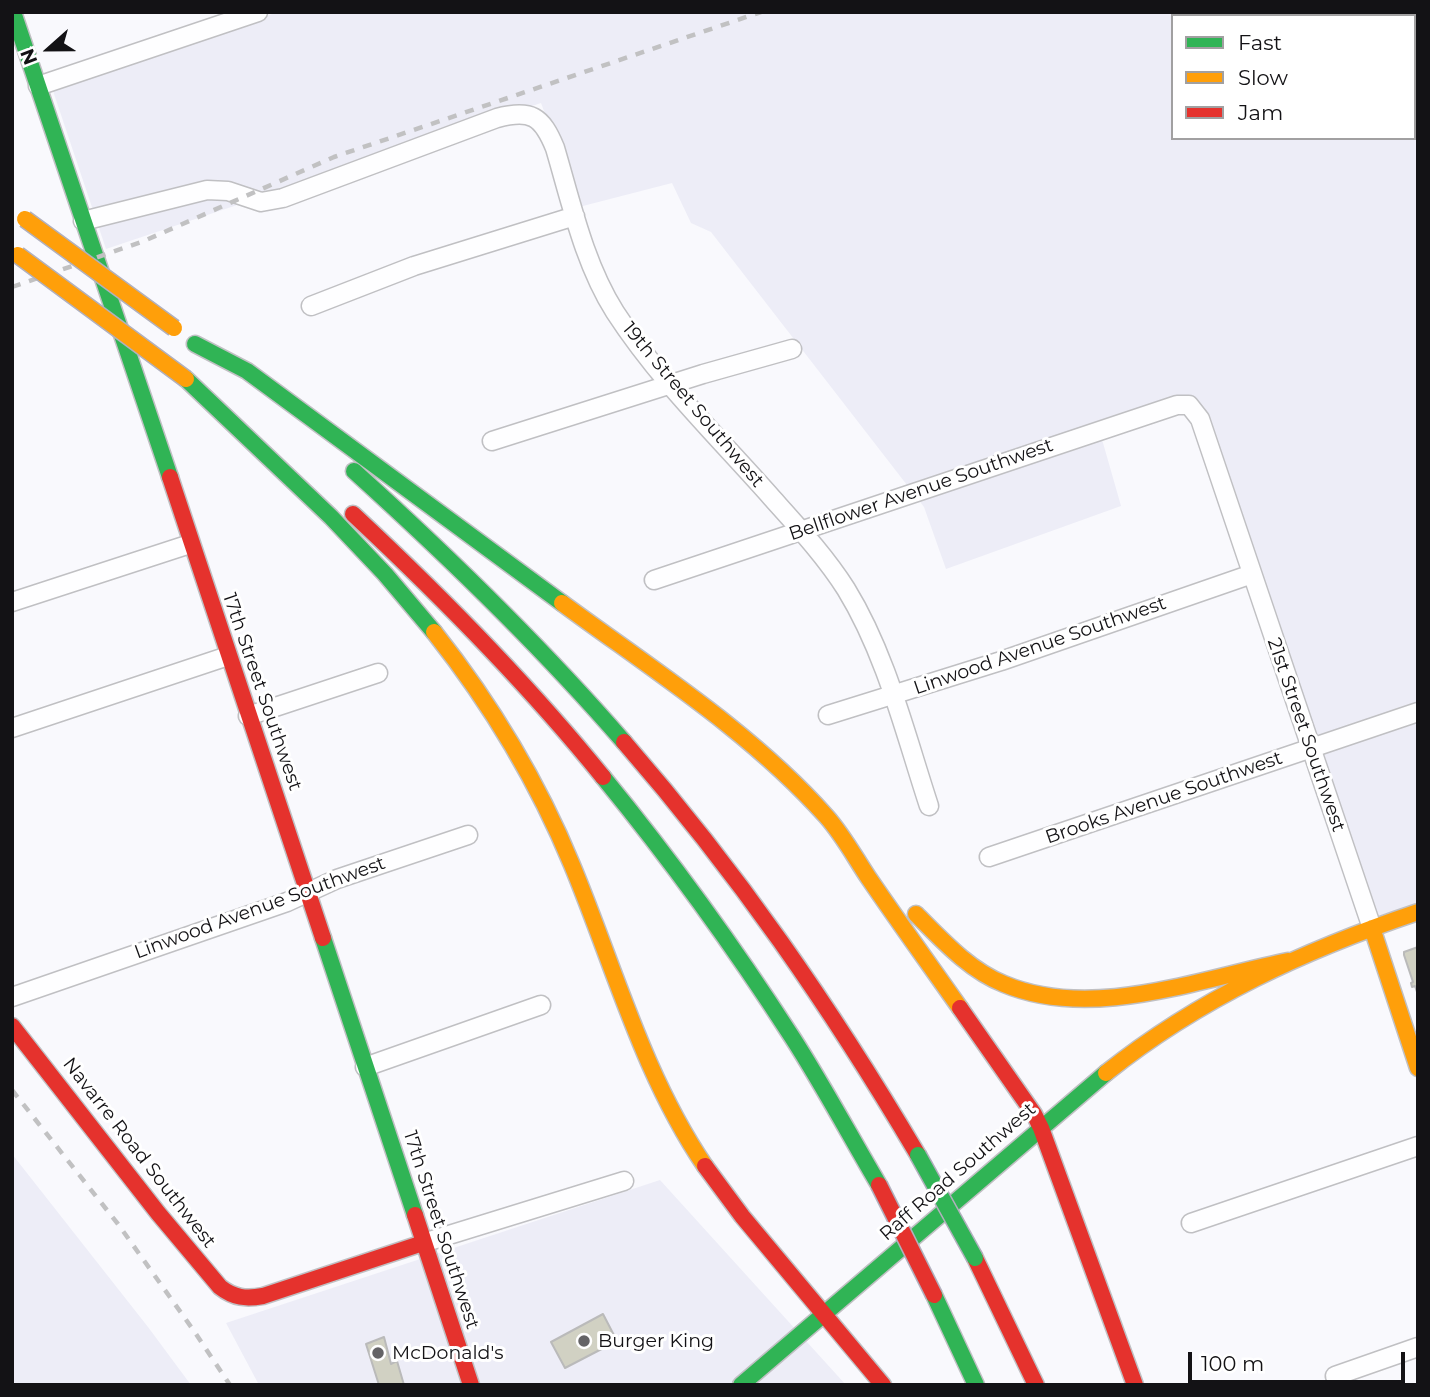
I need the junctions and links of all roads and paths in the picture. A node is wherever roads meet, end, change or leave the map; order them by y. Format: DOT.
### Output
graph roads {
  1 [pos="13,12"];
  2 [pos="258,12"];
  3 [pos="38,86"];
  4 [pos="18,214"];
  5 [pos="575,216"];
  6 [pos="83,221"];
  7 [pos="15,253"];
  8 [pos="311,306"];
  9 [pos="195,344"];
  10 [pos="792,349"];
  11 [pos="186,379"];
  12 [pos="671,384"];
  13 [pos="1189,405"];
  14 [pos="492,441"];
  15 [pos="318,482"];
  16 [pos="339,501"];
  17 [pos="801,530"];
  18 [pos="190,544"];
  19 [pos="1252,574"];
  20 [pos="654,580"];
  21 [pos="12,603"];
  22 [pos="228,656"];
  23 [pos="378,673"];
  24 [pos="893,696"];
  25 [pos="1418,712"];
  26 [pos="828,715"];
  27 [pos="248,716"];
  28 [pos="12,729"];
  29 [pos="1311,748"];
  30 [pos="929,806"];
  31 [pos="468,835"];
  32 [pos="846,840"];
  33 [pos="989,857"];
  34 [pos="307,893"];
  35 [pos="1418,912"];
  36 [pos="1372,928"];
  37 [pos="1287,961"];
  38 [pos="12,996"];
  39 [pos="541,1005"];
  40 [pos="12,1026"];
  41 [pos="365,1066"];
  42 [pos="1418,1068"];
  43 [pos="1041,1128"];
  44 [pos="1418,1146"];
  45 [pos="624,1181"];
  46 [pos="1191,1223"];
  47 [pos="423,1243"];
  48 [pos="825,1314"];
  49 [pos="1418,1347"];
  50 [pos="1335,1376"];
  51 [pos="471,1385"];
  52 [pos="741,1385"];
  53 [pos="883,1385"];
  54 [pos="975,1385"];
  55 [pos="1036,1385"];
  56 [pos="1135,1385"];
  1 -- 3 [label="main road, 17th Street Southwest"];
  2 -- 3 [label="street"];
  3 -- 6 [label="main road, 17th Street Southwest"];
  4 -- 9 [label="main road, bridge"];
  5 -- 6 [label="street, 19th Street Southwest"];
  5 -- 8 [label="street"];
  5 -- 12 [label="street, 19th Street Southwest"];
  6 -- 18 [label="main road, 17th Street Southwest"];
  7 -- 11 [label="main road, bridge"];
  9 -- 32 [label="main road"];
  9 -- 55 [label="main road, bridge"];
  10 -- 12 [label="street"];
  11 -- 15 [label="main road"];
  11 -- 48 [label="main road"];
  12 -- 14 [label="street"];
  12 -- 17 [label="street, 19th Street Southwest"];
  13 -- 17 [label="street, Bellflower Avenue Southwest"];
  13 -- 19 [label="street, 21st Street Southwest"];
  16 -- 54 [label="main road, bridge"];
  17 -- 20 [label="street, Bellflower Avenue Southwest"];
  17 -- 24 [label="street, 19th Street Southwest"];
  18 -- 21 [label="street"];
  18 -- 22 [label="main road, 17th Street Southwest"];
  19 -- 24 [label="street, Linwood Avenue Southwest"];
  19 -- 29 [label="street, 21st Street Southwest"];
  22 -- 27 [label="main road, 17th Street Southwest"];
  22 -- 28 [label="street"];
  23 -- 27 [label="street"];
  24 -- 26 [label="street, Linwood Avenue Southwest"];
  24 -- 30 [label="street, 19th Street Southwest"];
  25 -- 29 [label="street, Brooks Avenue Southwest"];
  27 -- 34 [label="main road, 17th Street Southwest"];
  29 -- 33 [label="street, Brooks Avenue Southwest"];
  29 -- 36 [label="street, 21st Street Southwest"];
  31 -- 34 [label="street, Linwood Avenue Southwest"];
  32 -- 37 [label="main road"];
  32 -- 43 [label="main road"];
  34 -- 38 [label="street, Linwood Avenue Southwest"];
  34 -- 41 [label="main road, 17th Street Southwest"];
  35 -- 36 [label="main road"];
  36 -- 37 [label="main road"];
  36 -- 42 [label="main road, 21st Street Southwest"];
  37 -- 43 [label="main road, Raff Road Southwest"];
  39 -- 41 [label="street"];
  40 -- 47 [label="main road, Navarre Road Southwest"];
  41 -- 47 [label="main road, 17th Street Southwest"];
  43 -- 48 [label="main road, Raff Road Southwest"];
  43 -- 56 [label="main road"];
  44 -- 46 [label="street"];
  45 -- 47 [label="street"];
  47 -- 51 [label="main road, 17th Street Southwest"];
  48 -- 52 [label="main road, Raff Road Southwest"];
  48 -- 53 [label="main road"];
  49 -- 50 [label="street"];
}
